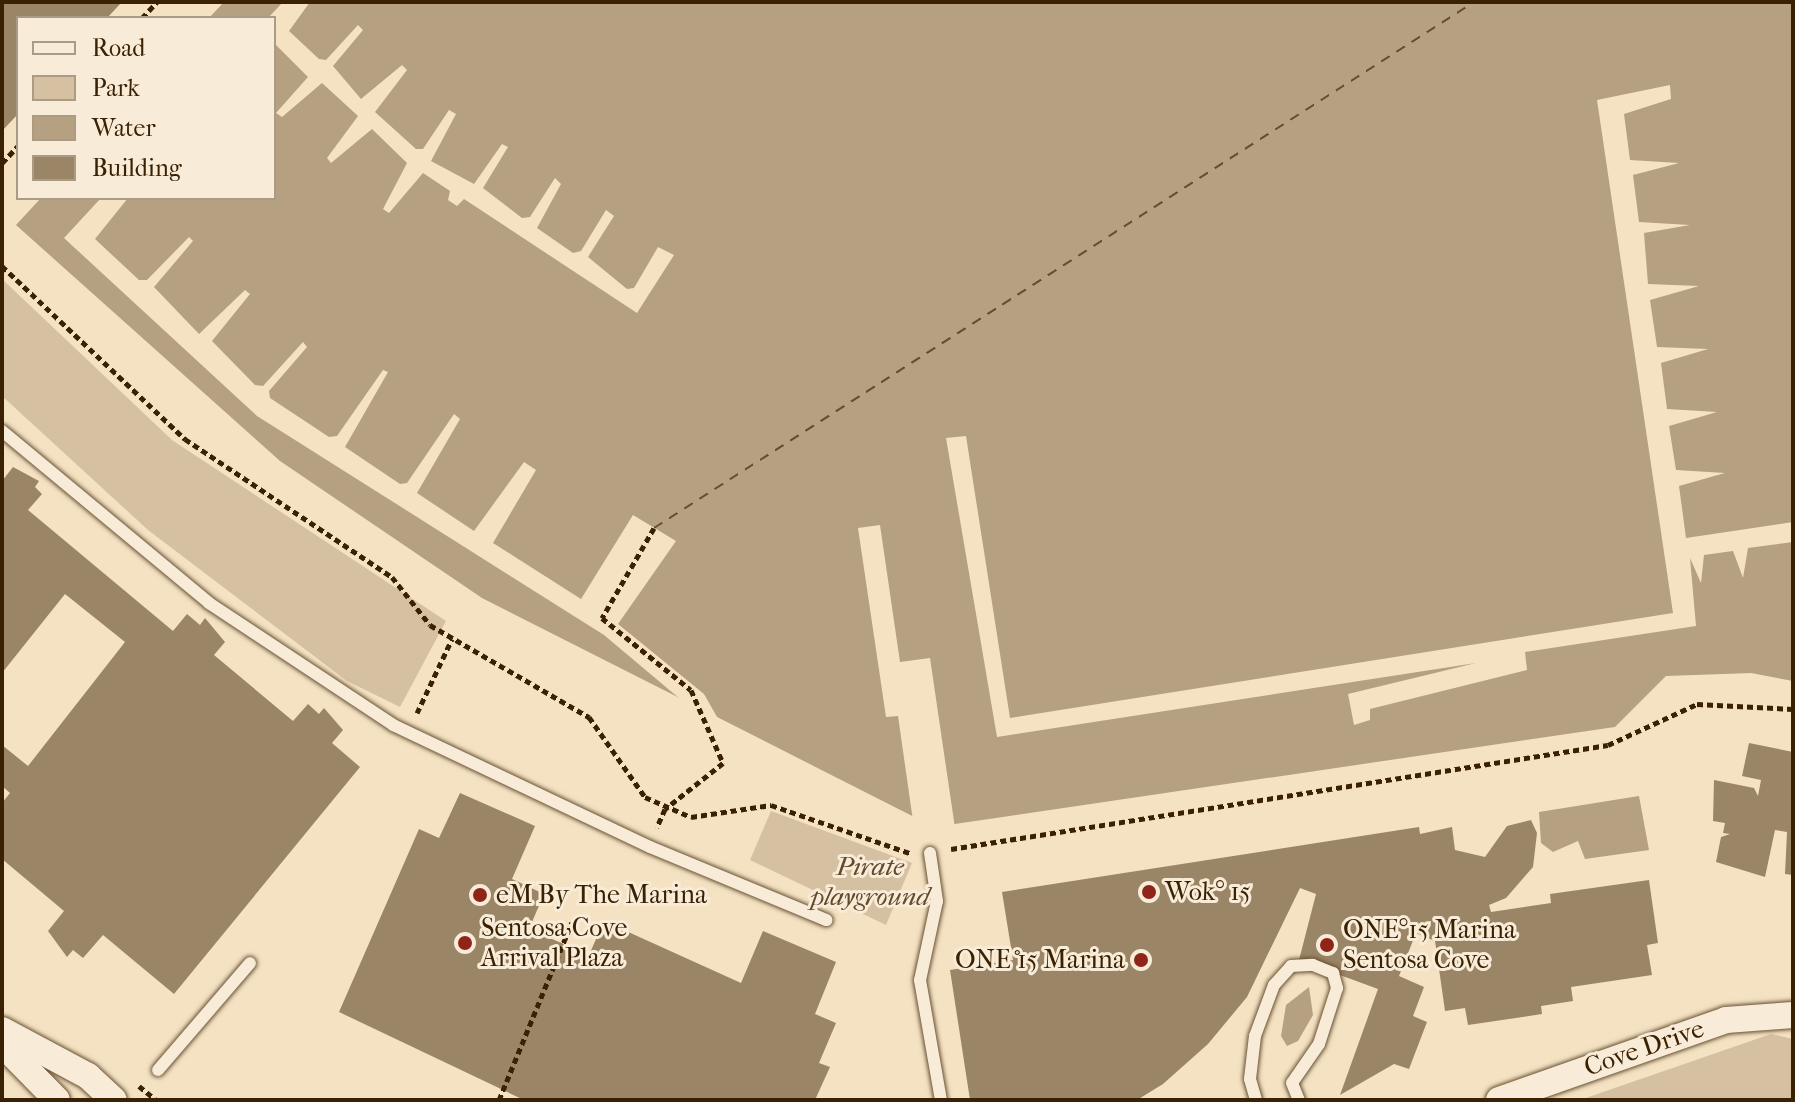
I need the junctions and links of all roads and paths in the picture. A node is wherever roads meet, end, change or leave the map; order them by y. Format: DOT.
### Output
graph roads {
  1 [pos="16,148"];
  2 [pos="2,163"];
  3 [pos="2,266"];
  4 [pos="2,431"];
  5 [pos="654,528"];
  6 [pos="452,639"];
  7 [pos="1793,709"];
  8 [pos="408,732"];
  9 [pos="665,809"];
  10 [pos="650,847"];
  11 [pos="930,853"];
  12 [pos="826,920"];
  13 [pos="572,922"];
  14 [pos="250,963"];
  15 [pos="1793,1015"];
  16 [pos="2,1030"];
  17 [pos="2,1044"];
  18 [pos="158,1070"];
  19 [pos="1253,1099"];
  20 [pos="57,1100"];
  21 [pos="114,1100"];
  22 [pos="499,1100"];
  23 [pos="941,1100"];
  24 [pos="1299,1100"];
  25 [pos="1499,1100"];
  1 -- 2 [label="path"];
  3 -- 6 [label="path"];
  4 -- 8 [label="lane"];
  5 -- 9 [label="path"];
  6 -- 8 [label="path"];
  6 -- 9 [label="path"];
  7 -- 11 [label="path"];
  8 -- 10 [label="lane"];
  9 -- 10 [label="path"];
  9 -- 11 [label="path"];
  10 -- 12 [label="lane"];
  11 -- 23 [label="lane"];
  13 -- 22 [label="path"];
  14 -- 18 [label="lane"];
  15 -- 25 [label="street, Cove Drive"];
  16 -- 21 [label="street"];
  17 -- 20 [label="street"];
  19 -- 24 [label="lane"];
}
